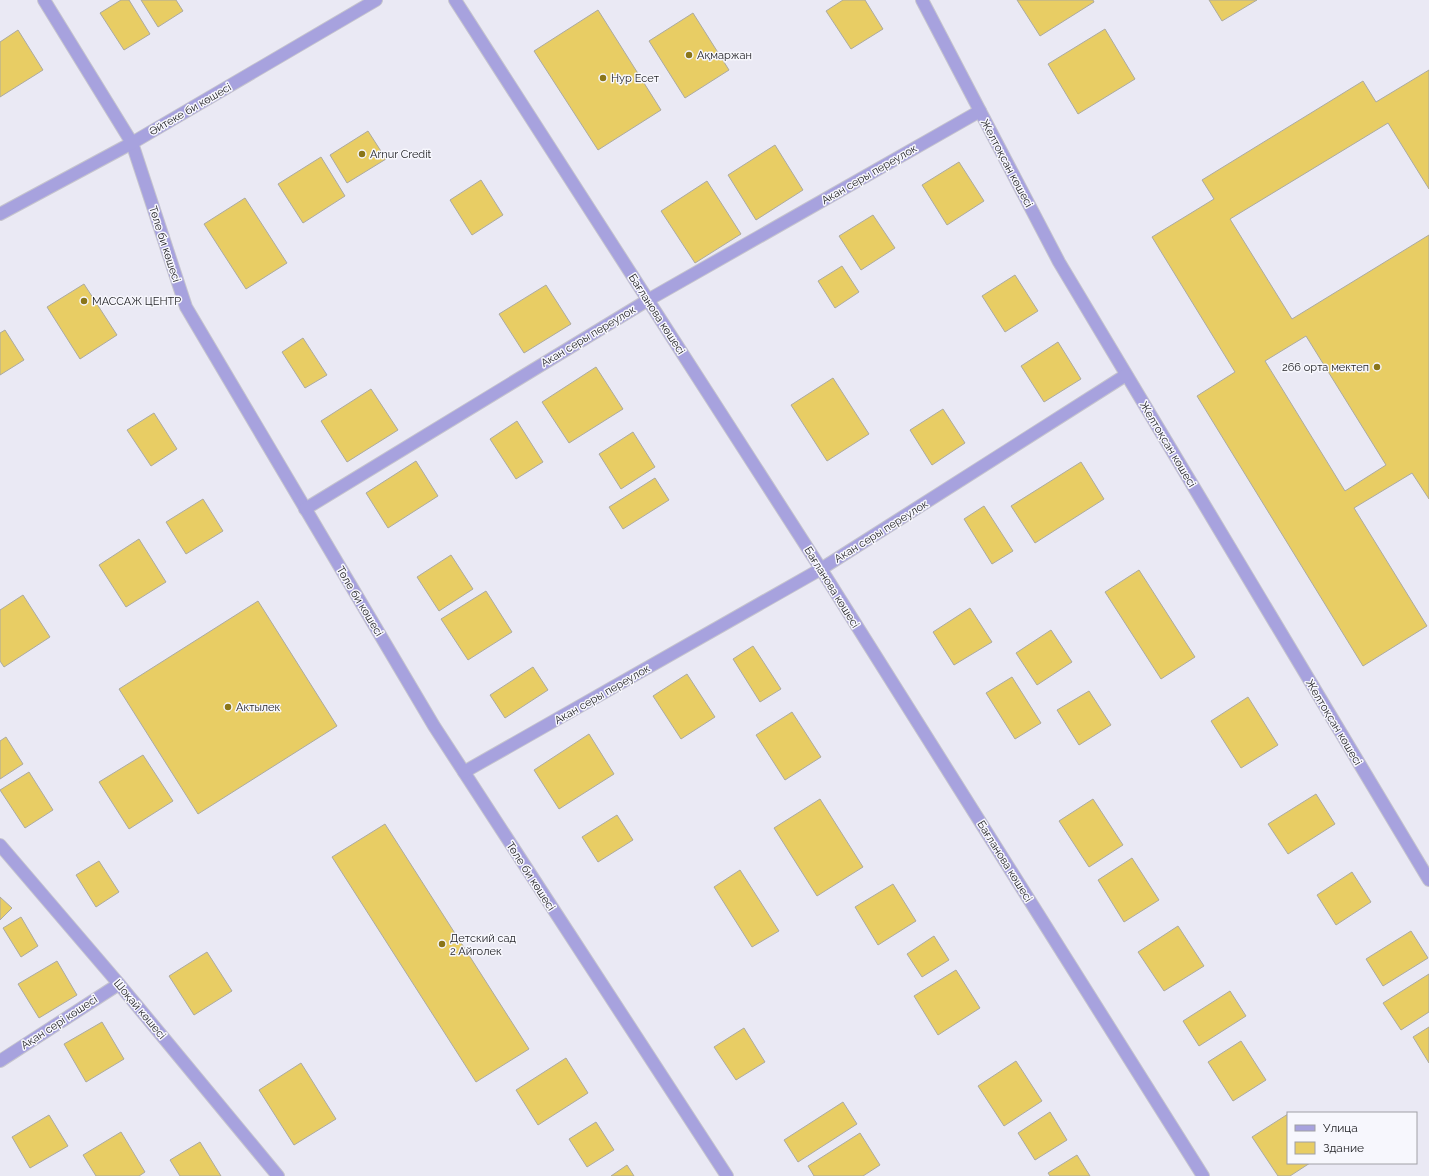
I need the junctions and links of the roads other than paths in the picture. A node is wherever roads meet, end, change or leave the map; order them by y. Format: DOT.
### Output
graph roads {
  1 [pos="44,0"];
  2 [pos="376,0"];
  3 [pos="455,0"];
  4 [pos="922,0"];
  5 [pos="980,111"];
  6 [pos="132,143"];
  7 [pos="0,214"];
  8 [pos="648,300"];
  9 [pos="1126,375"];
  10 [pos="306,509"];
  11 [pos="821,569"];
  12 [pos="464,772"];
  13 [pos="0,845"];
  14 [pos="1429,880"];
  15 [pos="119,984"];
  16 [pos="0,1061"];
  17 [pos="278,1176"];
  18 [pos="726,1176"];
  19 [pos="1203,1176"];
  1 -- 6 [label="street, Төле би көшесі"];
  2 -- 6 [label="street, Әйтеке би көшесі"];
  3 -- 8 [label="street, Бағланова көшесі"];
  4 -- 5 [label="street, Желтоқсан көшесі"];
  5 -- 8 [label="street, Акан серы переулок"];
  5 -- 9 [label="street, Желтоқсан көшесі"];
  6 -- 7 [label="street, Әйтеке би көшесі"];
  6 -- 10 [label="street, Төле би көшесі"];
  8 -- 10 [label="street, Акан серы переулок"];
  8 -- 11 [label="street, Бағланова көшесі"];
  9 -- 11 [label="street, Акан серы переулок"];
  9 -- 14 [label="street, Желтоқсан көшесі"];
  10 -- 12 [label="street, Төле би көшесі"];
  11 -- 12 [label="street, Акан серы переулок"];
  11 -- 19 [label="street, Бағланова көшесі"];
  12 -- 18 [label="street, Төле би көшесі"];
  13 -- 15 [label="street, Шоқай көшесі"];
  15 -- 16 [label="street, Ақан сері көшесі"];
  15 -- 17 [label="street, Шоқай көшесі"];
}
